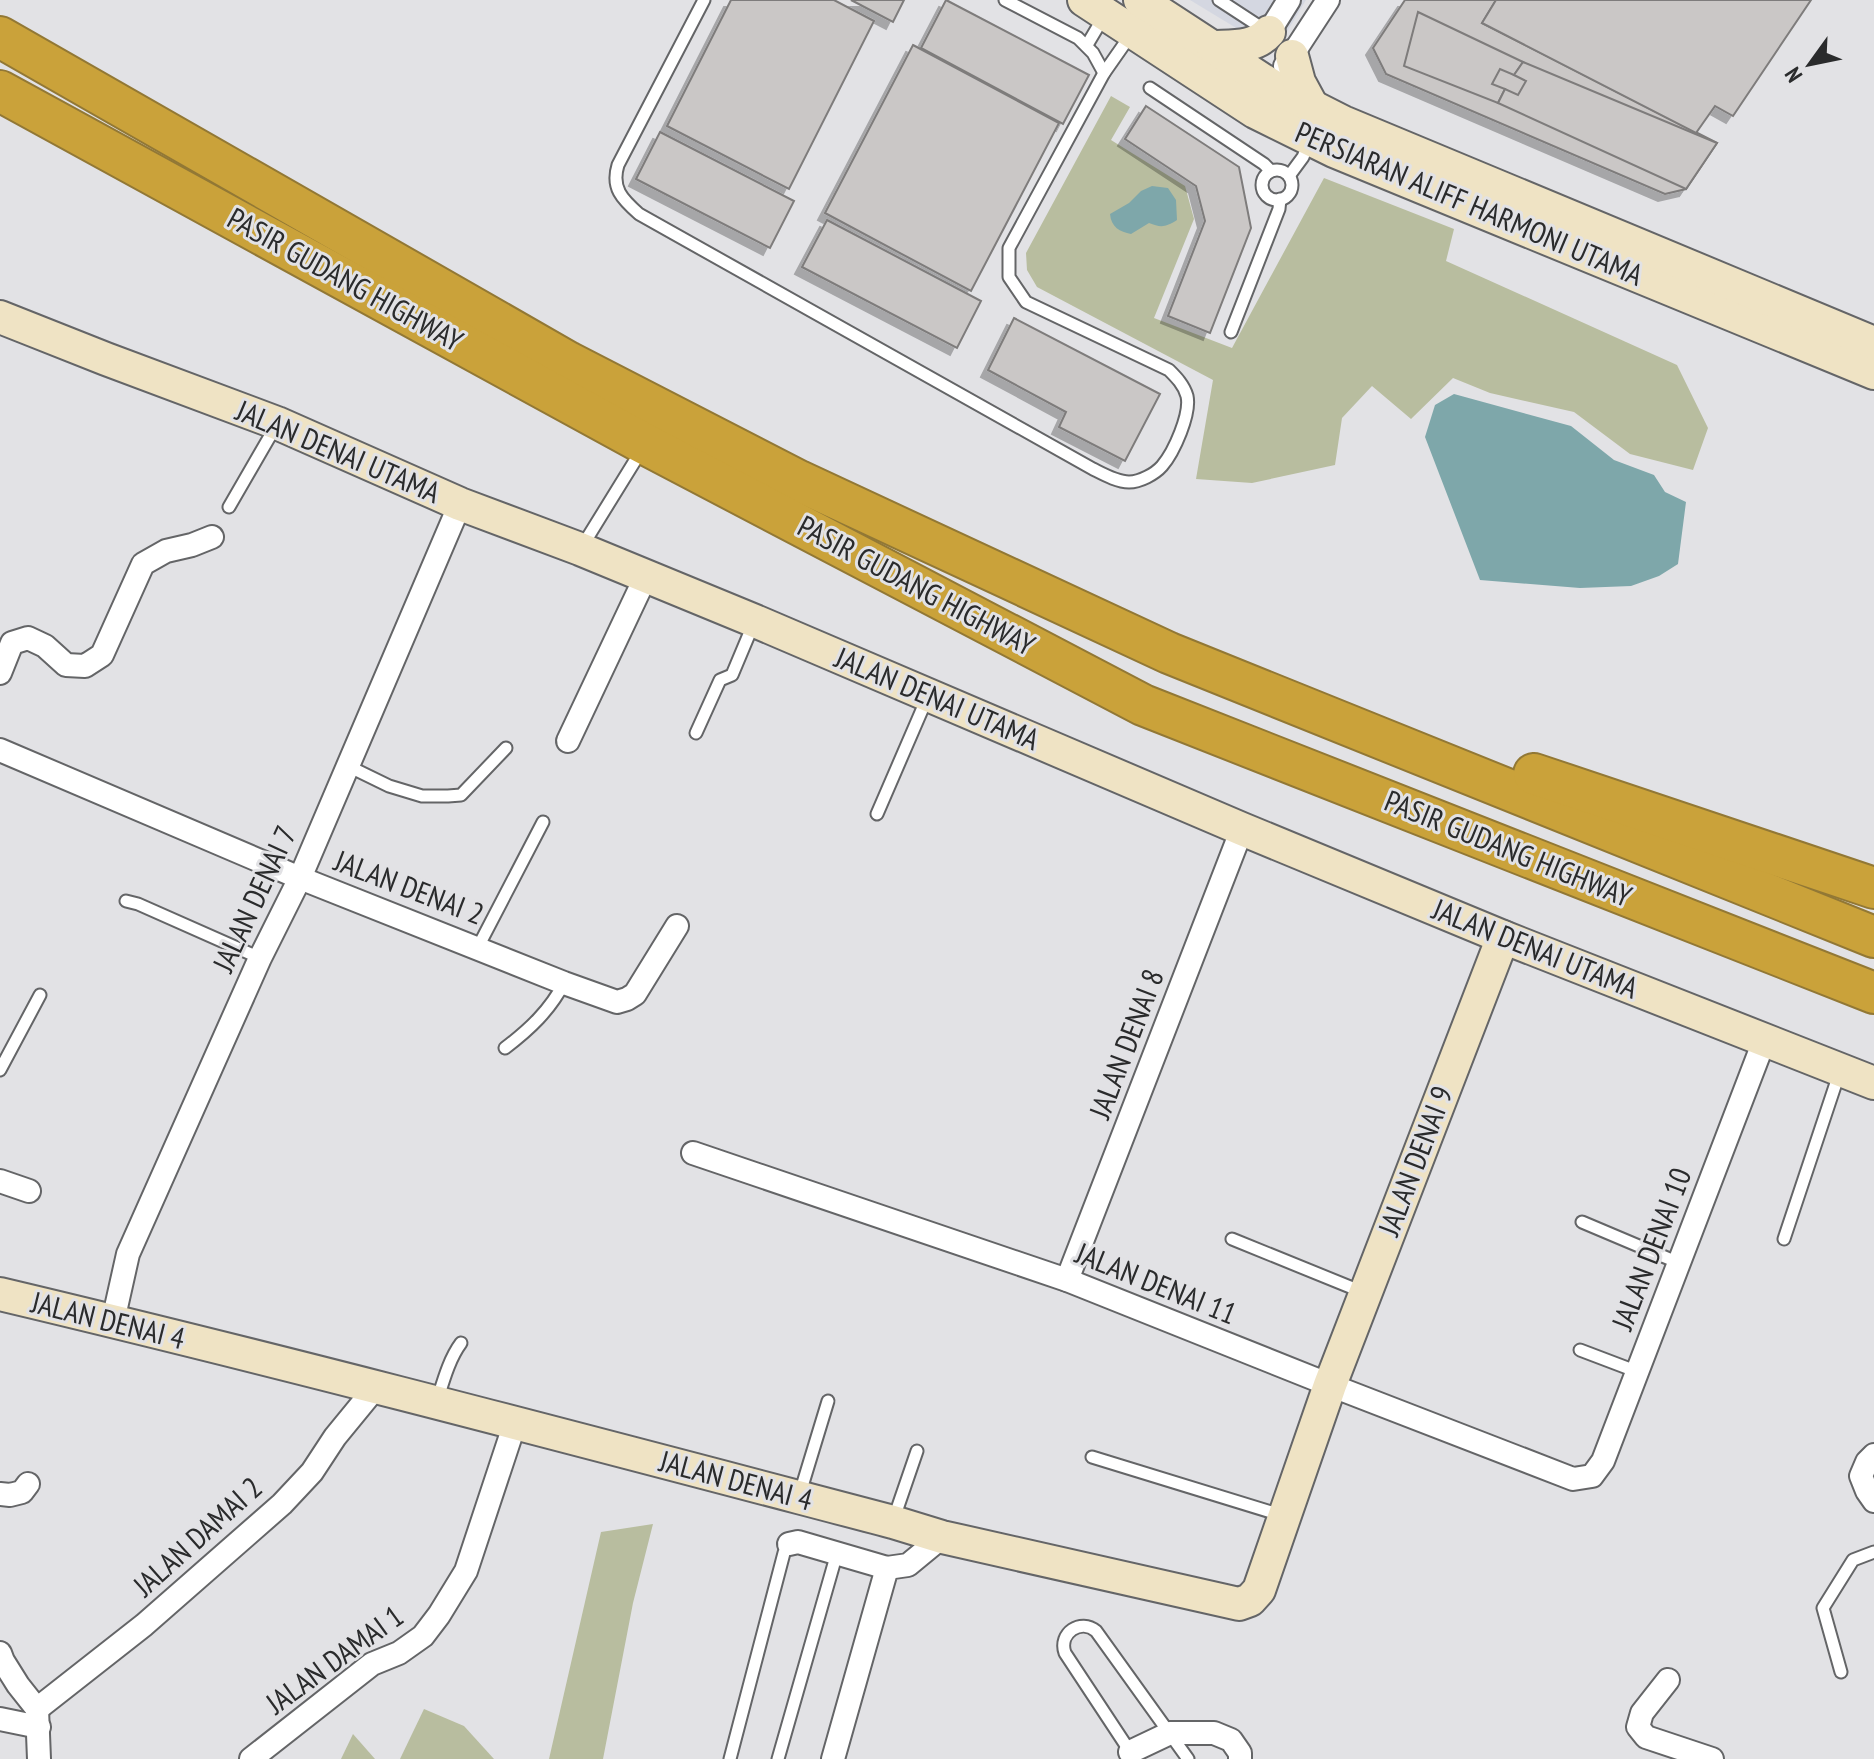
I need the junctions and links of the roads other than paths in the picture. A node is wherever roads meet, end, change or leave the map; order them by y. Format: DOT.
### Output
graph roads {
  1 [pos="704,0"];
  2 [pos="1005,0"];
  3 [pos="1140,0"];
  4 [pos="1219,0"];
  5 [pos="1289,0"];
  6 [pos="1328,0"];
  7 [pos="1094,7"];
  8 [pos="1132,32"];
  9 [pos="1269,32"];
  10 [pos="0,37"];
  11 [pos="1087,45"];
  12 [pos="1213,47"];
  13 [pos="1292,56"];
  14 [pos="1104,73"];
  15 [pos="1150,88"];
  16 [pos="0,91"];
  17 [pos="1264,99"];
  18 [pos="1312,106"];
  19 [pos="1310,139"];
  20 [pos="1271,171"];
  21 [pos="1289,176"];
  22 [pos="1280,199"];
  23 [pos="0,317"];
  24 [pos="1231,332"];
  25 [pos="1874,343"];
  26 [pos="1874,373"];
  27 [pos="277,423"];
  28 [pos="646,444"];
  29 [pos="460,504"];
  30 [pos="229,507"];
  31 [pos="212,537"];
  32 [pos="580,549"];
  33 [pos="646,576"];
  34 [pos="755,621"];
  35 [pos="1169,653"];
  36 [pos="0,673"];
  37 [pos="928,696"];
  38 [pos="696,733"];
  39 [pos="568,741"];
  40 [pos="506,748"];
  41 [pos="0,750"];
  42 [pos="348,766"];
  43 [pos="877,814"];
  44 [pos="543,822"];
  45 [pos="1242,829"];
  46 [pos="300,878"];
  47 [pos="1874,888"];
  48 [pos="126,901"];
  49 [pos="677,926"];
  50 [pos="1503,937"];
  51 [pos="1874,937"];
  52 [pos="478,947"];
  53 [pos="260,958"];
  54 [pos="564,983"];
  55 [pos="1874,993"];
  56 [pos="40,995"];
  57 [pos="1764,1041"];
  58 [pos="505,1048"];
  59 [pos="0,1070"];
  60 [pos="1840,1071"];
  61 [pos="1874,1083"];
  62 [pos="693,1153"];
  63 [pos="0,1181"];
  64 [pos="29,1191"];
  65 [pos="1582,1222"];
  66 [pos="1232,1239"];
  67 [pos="1784,1239"];
  68 [pos="1679,1263"];
  69 [pos="1067,1280"];
  70 [pos="1365,1293"];
  71 [pos="0,1294"];
  72 [pos="113,1321"];
  73 [pos="461,1343"];
  74 [pos="1580,1350"];
  75 [pos="1638,1372"];
  76 [pos="1330,1385"];
  77 [pos="376,1387"];
  78 [pos="828,1401"];
  79 [pos="436,1402"];
  80 [pos="515,1423"];
  81 [pos="917,1451"];
  82 [pos="1874,1455"];
  83 [pos="1092,1457"];
  84 [pos="1592,1476"];
  85 [pos="28,1484"];
  86 [pos="0,1494"];
  87 [pos="799,1497"];
  88 [pos="1874,1501"];
  89 [pos="1284,1516"];
  90 [pos="893,1522"];
  91 [pos="942,1537"];
  92 [pos="789,1544"];
  93 [pos="837,1552"];
  94 [pos="1874,1552"];
  95 [pos="887,1568"];
  96 [pos="0,1653"];
  97 [pos="1841,1672"];
  98 [pos="1668,1680"];
  99 [pos="38,1718"];
  100 [pos="0,1719"];
  101 [pos="1170,1733"];
  102 [pos="1132,1755"];
  103 [pos="39,1759"];
  104 [pos="251,1759"];
  105 [pos="730,1759"];
  106 [pos="778,1759"];
  107 [pos="833,1759"];
  108 [pos="1188,1759"];
  109 [pos="1240,1759"];
  110 [pos="1712,1759"];
  1 -- 14 [label="lane"];
  2 -- 11 [label="lane"];
  3 -- 12 [label="street, PERSIARAN ALIFF HARMONI UTAMA"];
  4 -- 9 [label="lane"];
  5 -- 9 [label="street"];
  6 -- 13 [label="street"];
  7 -- 8 [label="street, PERSIARAN ALIFF HARMONI UTAMA"];
  7 -- 11 [label="lane"];
  8 -- 14 [label="lane"];
  8 -- 17 [label="street, PERSIARAN ALIFF HARMONI UTAMA"];
  9 -- 12 [label="street"];
  10 -- 35 [label="highway, PASIR GUDANG HIGHWAY"];
  11 -- 14 [label="lane"];
  12 -- 17 [label="street, PERSIARAN ALIFF HARMONI UTAMA"];
  13 -- 17 [label="street"];
  13 -- 18 [label="street"];
  15 -- 20 [label="lane"];
  16 -- 28 [label="highway, PASIR GUDANG HIGHWAY"];
  17 -- 18 [label="street, PERSIARAN ALIFF HARMONI UTAMA"];
  17 -- 19 [label="street, PERSIARAN ALIFF HARMONI UTAMA"];
  18 -- 25 [label="street, PERSIARAN ALIFF HARMONI UTAMA"];
  19 -- 21 [label="lane"];
  19 -- 26 [label="street, PERSIARAN ALIFF HARMONI UTAMA"];
  20 -- 21 [label="lane"];
  20 -- 22 [label="lane"];
  21 -- 22 [label="lane"];
  22 -- 24 [label="lane"];
  23 -- 27 [label="street, JALAN DENAI UTAMA"];
  27 -- 29 [label="street, JALAN DENAI UTAMA"];
  27 -- 30 [label="lane"];
  28 -- 32 [label="lane"];
  28 -- 55 [label="highway, PASIR GUDANG HIGHWAY"];
  29 -- 32 [label="street, JALAN DENAI UTAMA"];
  29 -- 42 [label="street, JALAN DENAI 7"];
  31 -- 36 [label="street"];
  32 -- 33 [label="street, JALAN DENAI UTAMA"];
  33 -- 34 [label="street, JALAN DENAI UTAMA"];
  33 -- 39 [label="street"];
  34 -- 37 [label="street, JALAN DENAI UTAMA"];
  34 -- 38 [label="lane"];
  35 -- 47 [label="highway"];
  35 -- 51 [label="highway, PASIR GUDANG HIGHWAY"];
  37 -- 43 [label="lane"];
  37 -- 45 [label="street, JALAN DENAI UTAMA"];
  40 -- 42 [label="lane"];
  41 -- 46 [label="street, JALAN DENAI 2"];
  42 -- 46 [label="street, JALAN DENAI 7"];
  44 -- 52 [label="lane"];
  45 -- 50 [label="street, JALAN DENAI UTAMA"];
  45 -- 69 [label="street, JALAN DENAI 8"];
  46 -- 52 [label="street, JALAN DENAI 2"];
  46 -- 53 [label="street, JALAN DENAI 7"];
  48 -- 53 [label="lane"];
  49 -- 54 [label="street, JALAN DENAI 2"];
  50 -- 57 [label="street, JALAN DENAI UTAMA"];
  50 -- 70 [label="street, JALAN DENAI 9"];
  52 -- 54 [label="street, JALAN DENAI 2"];
  53 -- 72 [label="street, JALAN DENAI 7"];
  54 -- 58 [label="lane"];
  56 -- 59 [label="lane"];
  57 -- 60 [label="street, JALAN DENAI UTAMA"];
  57 -- 68 [label="street, JALAN DENAI 10"];
  60 -- 61 [label="street, JALAN DENAI UTAMA"];
  60 -- 67 [label="lane"];
  62 -- 69 [label="street, JALAN DENAI 11"];
  63 -- 64 [label="street"];
  65 -- 68 [label="lane"];
  66 -- 70 [label="lane"];
  68 -- 75 [label="street, JALAN DENAI 10"];
  69 -- 76 [label="street, JALAN DENAI 11"];
  70 -- 76 [label="street, JALAN DENAI 9"];
  71 -- 72 [label="street, JALAN DENAI 4"];
  72 -- 77 [label="street, JALAN DENAI 4"];
  73 -- 79 [label="lane"];
  74 -- 75 [label="lane"];
  75 -- 84 [label="street, JALAN DENAI 10"];
  76 -- 84 [label="street, JALAN DENAI 11"];
  76 -- 89 [label="street, JALAN DENAI 4"];
  77 -- 79 [label="street, JALAN DENAI 4"];
  77 -- 99 [label="street, JALAN DAMAI 2"];
  78 -- 87 [label="lane"];
  79 -- 80 [label="street, JALAN DENAI 4"];
  80 -- 87 [label="street, JALAN DENAI 4"];
  80 -- 104 [label="street, JALAN DAMAI 1"];
  81 -- 90 [label="lane"];
  82 -- 88 [label="street"];
  83 -- 89 [label="lane"];
  85 -- 86 [label="street"];
  87 -- 90 [label="street, JALAN DENAI 4"];
  89 -- 91 [label="street, JALAN DENAI 4"];
  90 -- 91 [label="street, JALAN DENAI 4"];
  91 -- 95 [label="street"];
  92 -- 93 [label="street"];
  92 -- 105 [label="lane"];
  93 -- 95 [label="street"];
  93 -- 106 [label="lane"];
  94 -- 97 [label="lane"];
  95 -- 107 [label="street"];
  96 -- 99 [label="street"];
  98 -- 110 [label="street"];
  99 -- 100 [label="street"];
  99 -- 103 [label="street"];
  101 -- 102 [label="street"];
  101 -- 102 [label="lane"];
  101 -- 108 [label="lane"];
  101 -- 109 [label="street"];
}
